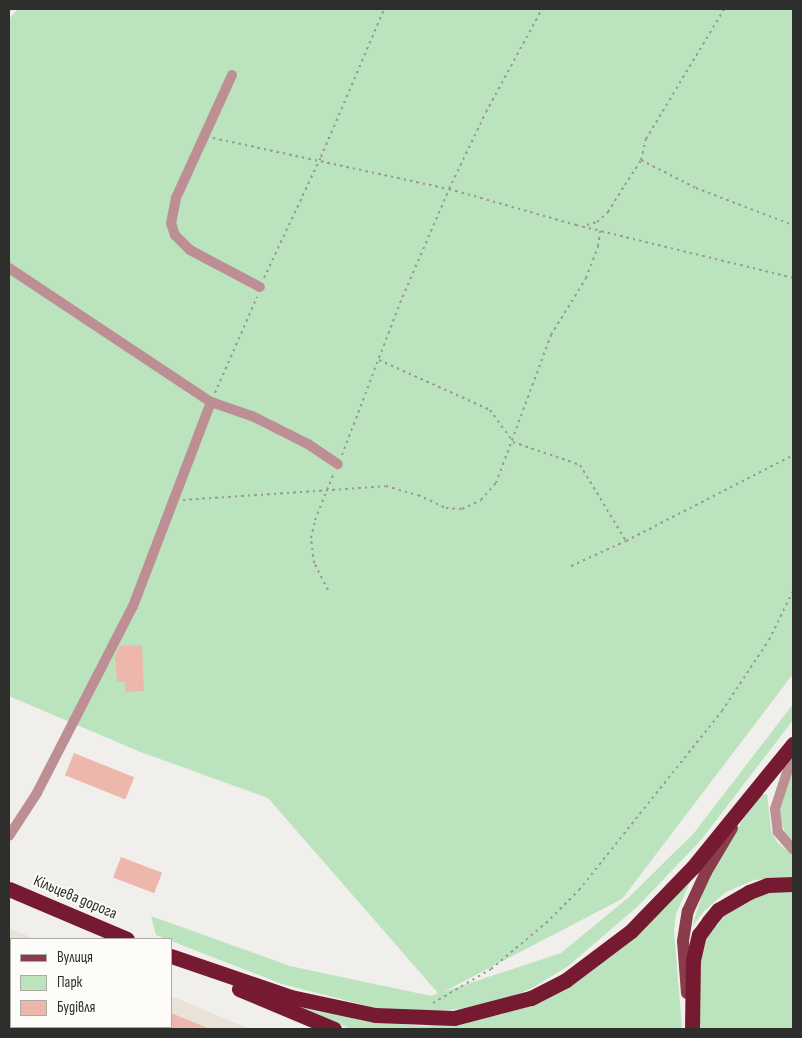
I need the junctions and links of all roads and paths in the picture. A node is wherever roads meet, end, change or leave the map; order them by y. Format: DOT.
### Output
graph roads {
  1 [pos="384,9"];
  2 [pos="542,9"];
  3 [pos="724,9"];
  4 [pos="232,75"];
  5 [pos="205,135"];
  6 [pos="641,160"];
  7 [pos="320,161"];
  8 [pos="449,189"];
  9 [pos="586,225"];
  10 [pos="793,225"];
  11 [pos="600,230"];
  12 [pos="9,268"];
  13 [pos="793,278"];
  14 [pos="260,287"];
  15 [pos="378,360"];
  16 [pos="211,402"];
  17 [pos="513,442"];
  18 [pos="793,455"];
  19 [pos="338,464"];
  20 [pos="325,489"];
  21 [pos="172,502"];
  22 [pos="626,541"];
  23 [pos="572,566"];
  24 [pos="328,590"];
  25 [pos="793,591"];
  26 [pos="793,744"];
  27 [pos="793,754"];
  28 [pos="748,802"];
  29 [pos="9,836"];
  30 [pos="793,849"];
  31 [pos="793,884"];
  32 [pos="9,889"];
  33 [pos="125,938"];
  34 [pos="172,957"];
  35 [pos="172,957"];
  36 [pos="434,1003"];
  37 [pos="315,1026"];
  38 [pos="334,1029"];
  39 [pos="692,1029"];
  1 -- 7 [label="path"];
  2 -- 8 [label="path"];
  3 -- 6 [label="path"];
  4 -- 5 [label="street"];
  5 -- 7 [label="path"];
  5 -- 14 [label="street"];
  6 -- 9 [label="path"];
  6 -- 10 [label="path"];
  7 -- 8 [label="path"];
  8 -- 9 [label="path"];
  8 -- 15 [label="path"];
  9 -- 11 [label="path"];
  11 -- 13 [label="path"];
  11 -- 17 [label="path"];
  12 -- 16 [label="street"];
  15 -- 17 [label="path"];
  15 -- 19 [label="path"];
  16 -- 19 [label="street"];
  16 -- 21 [label="street"];
  17 -- 20 [label="path"];
  17 -- 22 [label="path"];
  18 -- 22 [label="path"];
  19 -- 20 [label="path"];
  20 -- 21 [label="path"];
  20 -- 24 [label="path"];
  21 -- 29 [label="street"];
  22 -- 23 [label="path"];
  25 -- 36 [label="path"];
  26 -- 28 [label="highway"];
  27 -- 30 [label="street"];
  28 -- 34 [label="highway"];
  28 -- 39 [label="main road"];
  31 -- 39 [label="highway"];
  32 -- 33 [label="highway, Кільцева дорога"];
  35 -- 37 [label="highway"];
  37 -- 38 [label="highway"];
}
